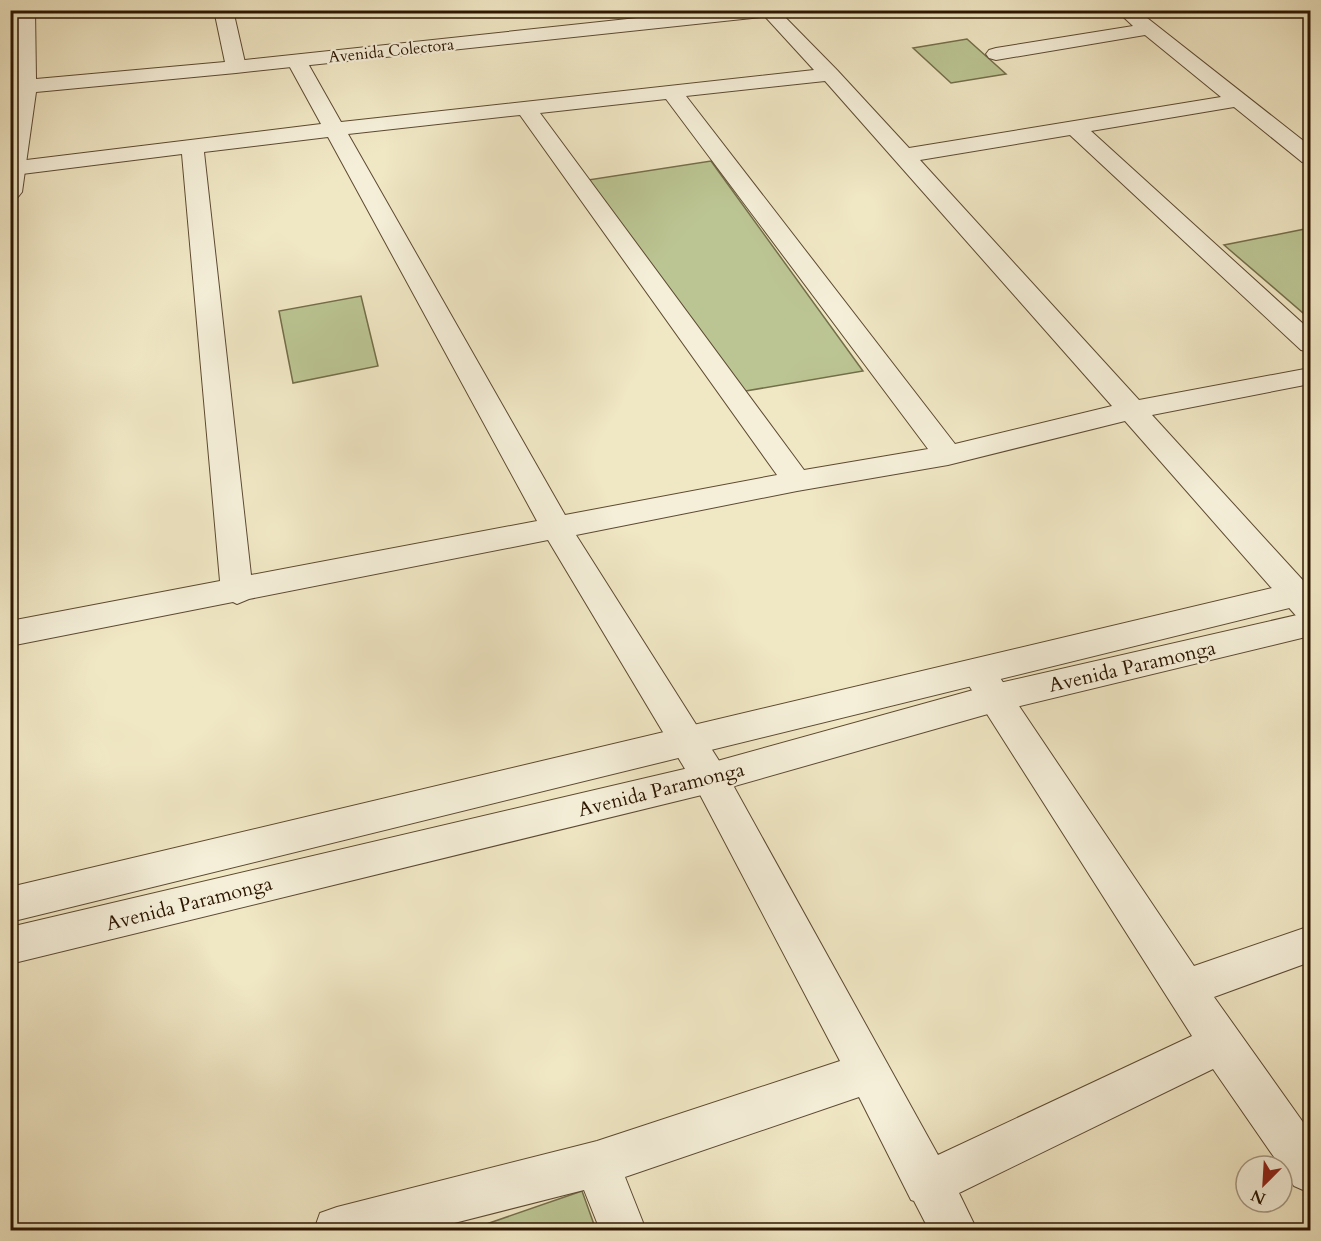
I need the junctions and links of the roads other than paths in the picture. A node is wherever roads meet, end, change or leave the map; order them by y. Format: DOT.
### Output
graph roads {
  1 [pos="25,10"];
  2 [pos="223,10"];
  3 [pos="1125,10"];
  4 [pos="770,11"];
  5 [pos="678,15"];
  6 [pos="1149,29"];
  7 [pos="996,54"];
  8 [pos="296,60"];
  9 [pos="236,67"];
  10 [pos="830,74"];
  11 [pos="18,88"];
  12 [pos="672,92"];
  13 [pos="1238,100"];
  14 [pos="526,108"];
  15 [pos="1075,128"];
  16 [pos="336,129"];
  17 [pos="192,146"];
  18 [pos="904,156"];
  19 [pos="1311,157"];
  20 [pos="14,168"];
  21 [pos="10,192"];
  22 [pos="1311,344"];
  23 [pos="1311,376"];
  24 [pos="1133,410"];
  25 [pos="948,455"];
  26 [pos="797,481"];
  27 [pos="557,529"];
  28 [pos="237,592"];
  29 [pos="1307,605"];
  30 [pos="10,634"];
  31 [pos="986,685"];
  32 [pos="689,742"];
  33 [pos="710,778"];
  34 [pos="10,905"];
  35 [pos="1311,944"];
  36 [pos="10,946"];
  37 [pos="1186,988"];
  38 [pos="1221,1044"];
  39 [pos="868,1073"];
  40 [pos="597,1164"];
  41 [pos="1311,1170"];
  42 [pos="927,1184"];
  43 [pos="364,1227"];
  44 [pos="623,1230"];
  45 [pos="954,1230"];
  1 -- 11 [label="street"];
  2 -- 9 [label="street"];
  3 -- 6 [label="street"];
  4 -- 5 [label="street, Avenida Colectora"];
  4 -- 10 [label="street"];
  5 -- 8 [label="street, Avenida Colectora"];
  6 -- 7 [label="street"];
  6 -- 13 [label="street"];
  8 -- 9 [label="street, Avenida Colectora"];
  8 -- 16 [label="street"];
  9 -- 11 [label="street, Avenida Colectora"];
  10 -- 12 [label="street"];
  10 -- 18 [label="street"];
  11 -- 20 [label="street"];
  12 -- 14 [label="street"];
  12 -- 25 [label="street"];
  13 -- 15 [label="street"];
  13 -- 19 [label="street"];
  14 -- 16 [label="street"];
  14 -- 26 [label="street"];
  15 -- 18 [label="street"];
  15 -- 22 [label="street"];
  16 -- 17 [label="street"];
  16 -- 27 [label="street"];
  17 -- 20 [label="street"];
  17 -- 28 [label="street"];
  18 -- 24 [label="street"];
  20 -- 21 [label="street"];
  23 -- 24 [label="street"];
  24 -- 25 [label="street"];
  24 -- 29 [label="street"];
  25 -- 26 [label="street"];
  26 -- 27 [label="street"];
  27 -- 28 [label="street"];
  27 -- 32 [label="street"];
  28 -- 30 [label="street"];
  29 -- 31 [label="street, Avenida Paramonga"];
  31 -- 32 [label="street, Avenida Paramonga"];
  31 -- 33 [label="street, Avenida Paramonga"];
  31 -- 37 [label="street"];
  32 -- 33 [label="street"];
  32 -- 34 [label="street, Avenida Paramonga"];
  33 -- 36 [label="street, Avenida Paramonga"];
  33 -- 39 [label="street"];
  35 -- 37 [label="street"];
  37 -- 38 [label="street"];
  38 -- 41 [label="street"];
  38 -- 42 [label="street"];
  39 -- 40 [label="street"];
  39 -- 42 [label="street"];
  40 -- 43 [label="street"];
  40 -- 44 [label="street"];
  42 -- 45 [label="street"];
}
